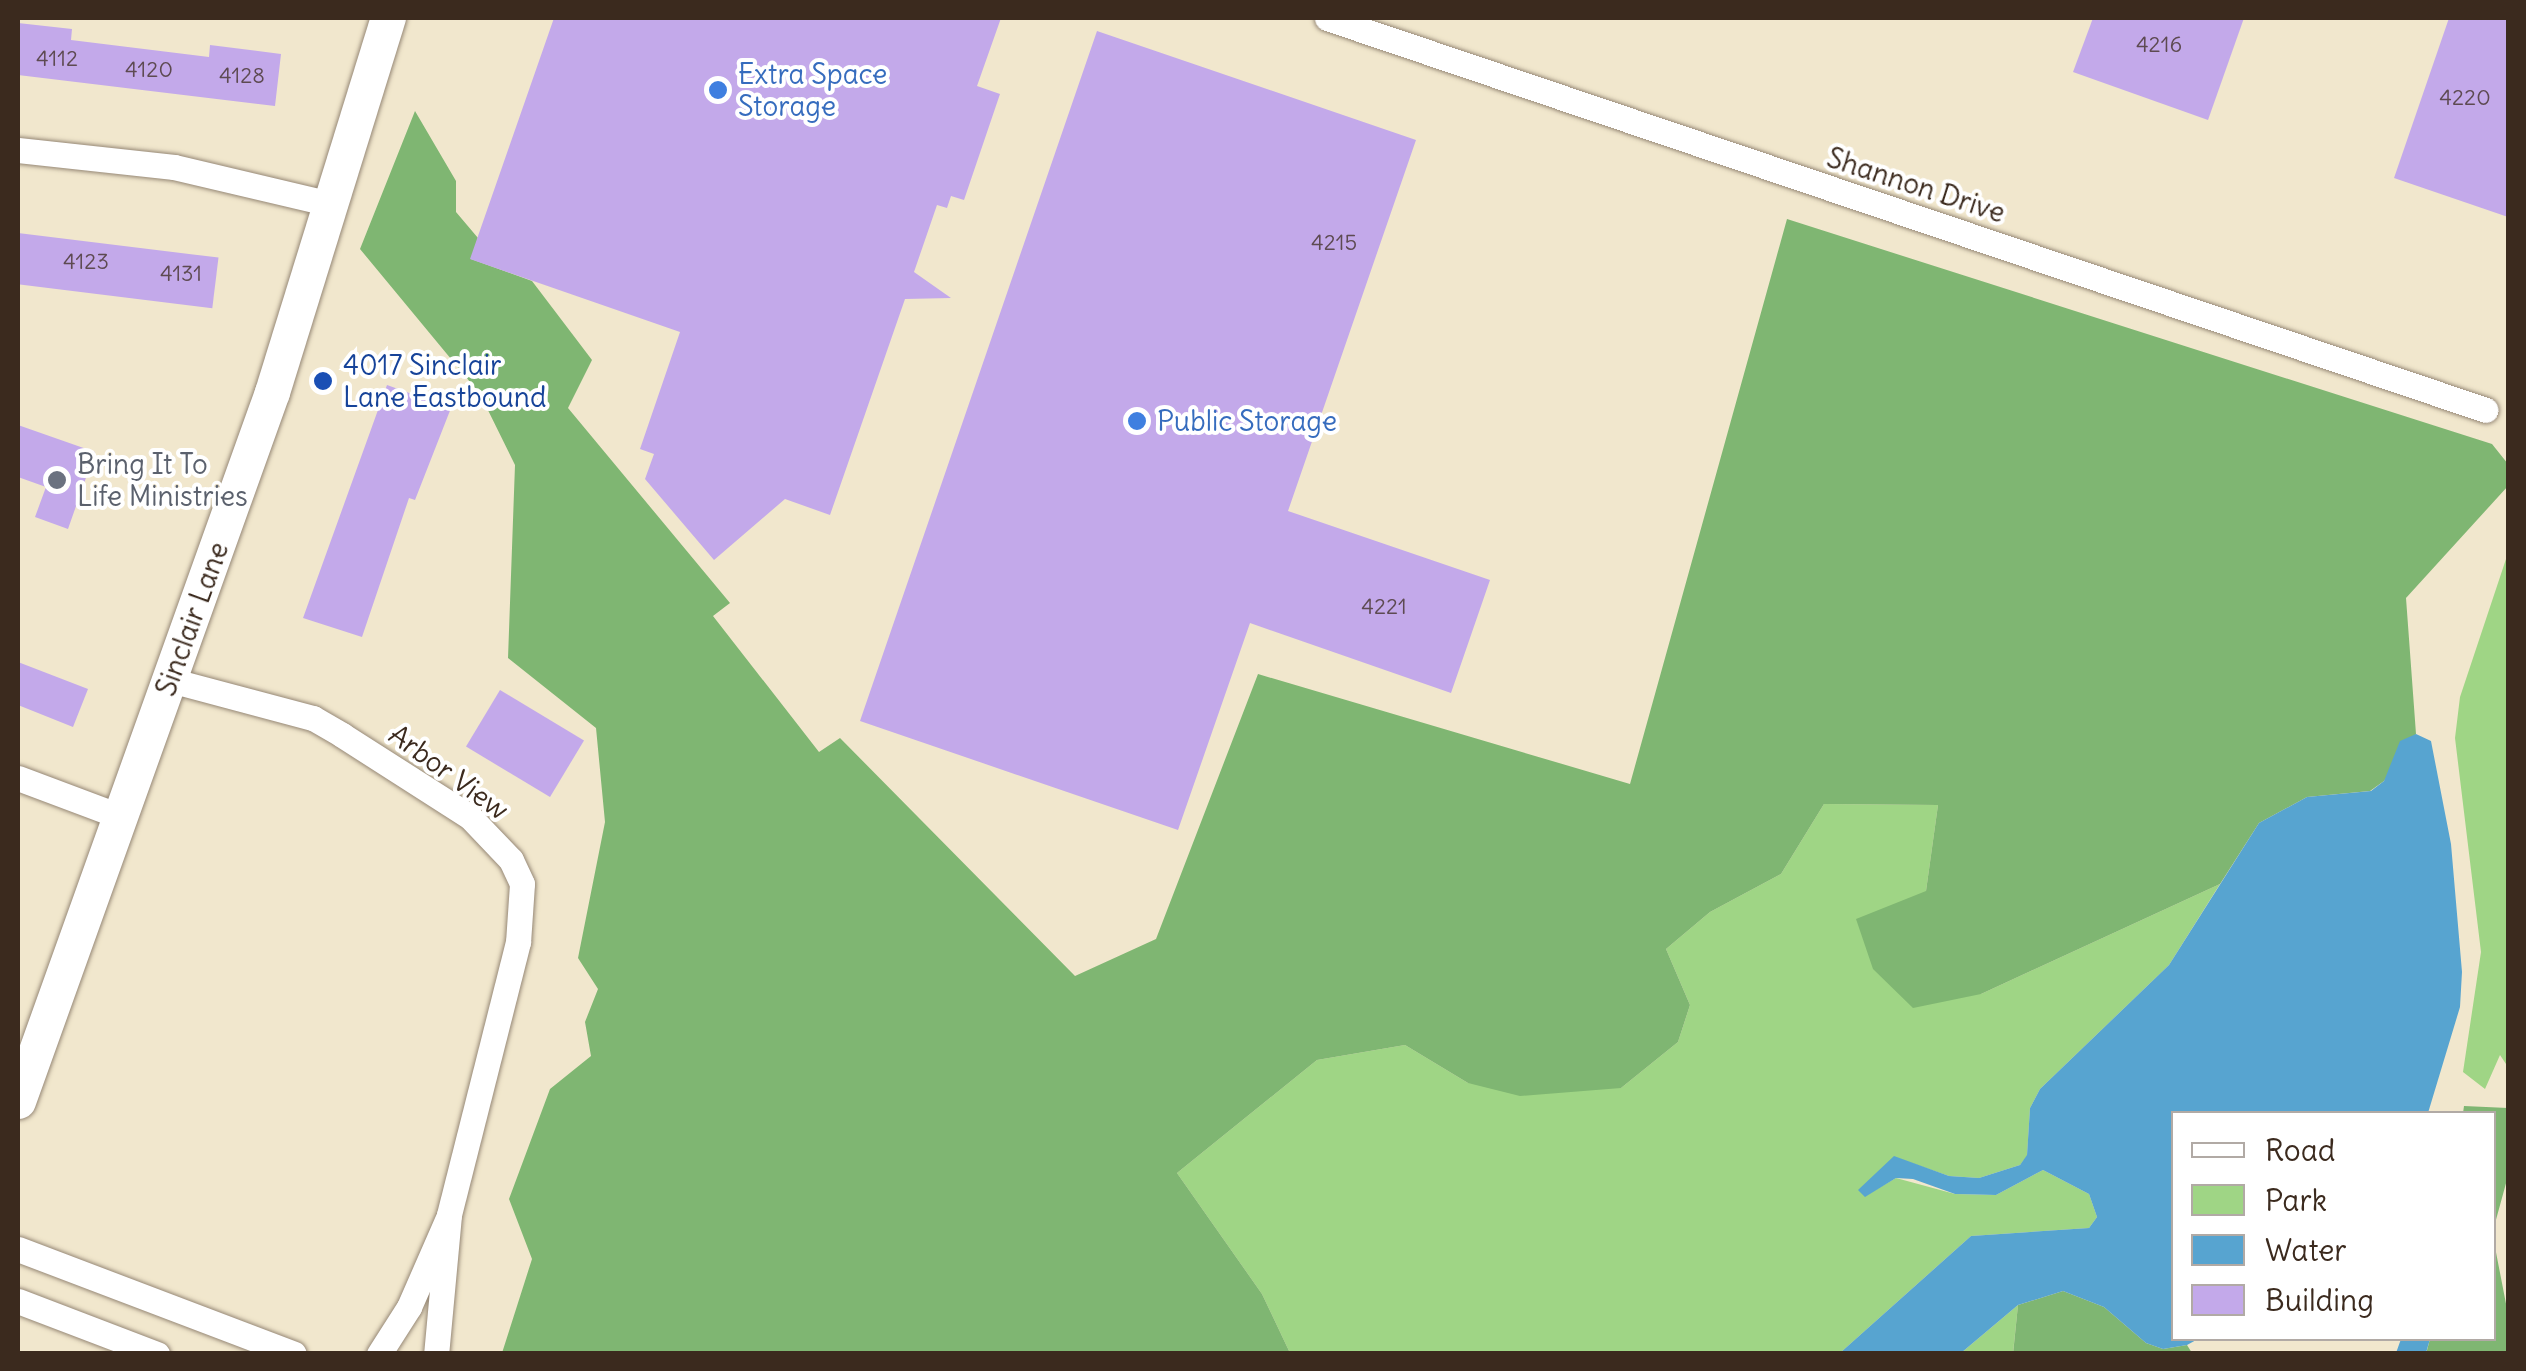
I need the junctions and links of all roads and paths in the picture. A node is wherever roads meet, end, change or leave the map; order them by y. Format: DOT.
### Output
graph roads {
  1 [pos="388,18"];
  2 [pos="1327,18"];
  3 [pos="18,150"];
  4 [pos="335,205"];
  5 [pos="2486,410"];
  6 [pos="170,680"];
  7 [pos="18,778"];
  8 [pos="122,816"];
  9 [pos="18,1101"];
  10 [pos="449,1215"];
  11 [pos="18,1249"];
  12 [pos="18,1302"];
  13 [pos="157,1354"];
  14 [pos="294,1354"];
  15 [pos="379,1354"];
  16 [pos="436,1354"];
  1 -- 4 [label="main road, Sinclair Lane"];
  2 -- 5 [label="street, Shannon Drive"];
  3 -- 4 [label="street"];
  4 -- 6 [label="main road, Sinclair Lane"];
  6 -- 8 [label="main road, Sinclair Lane"];
  6 -- 10 [label="street, Arbor View"];
  7 -- 8 [label="street"];
  8 -- 9 [label="main road, Sinclair Lane"];
  10 -- 15 [label="street, Arbor View"];
  10 -- 16 [label="street, Arbor View"];
  11 -- 14 [label="street"];
  12 -- 13 [label="street"];
}
